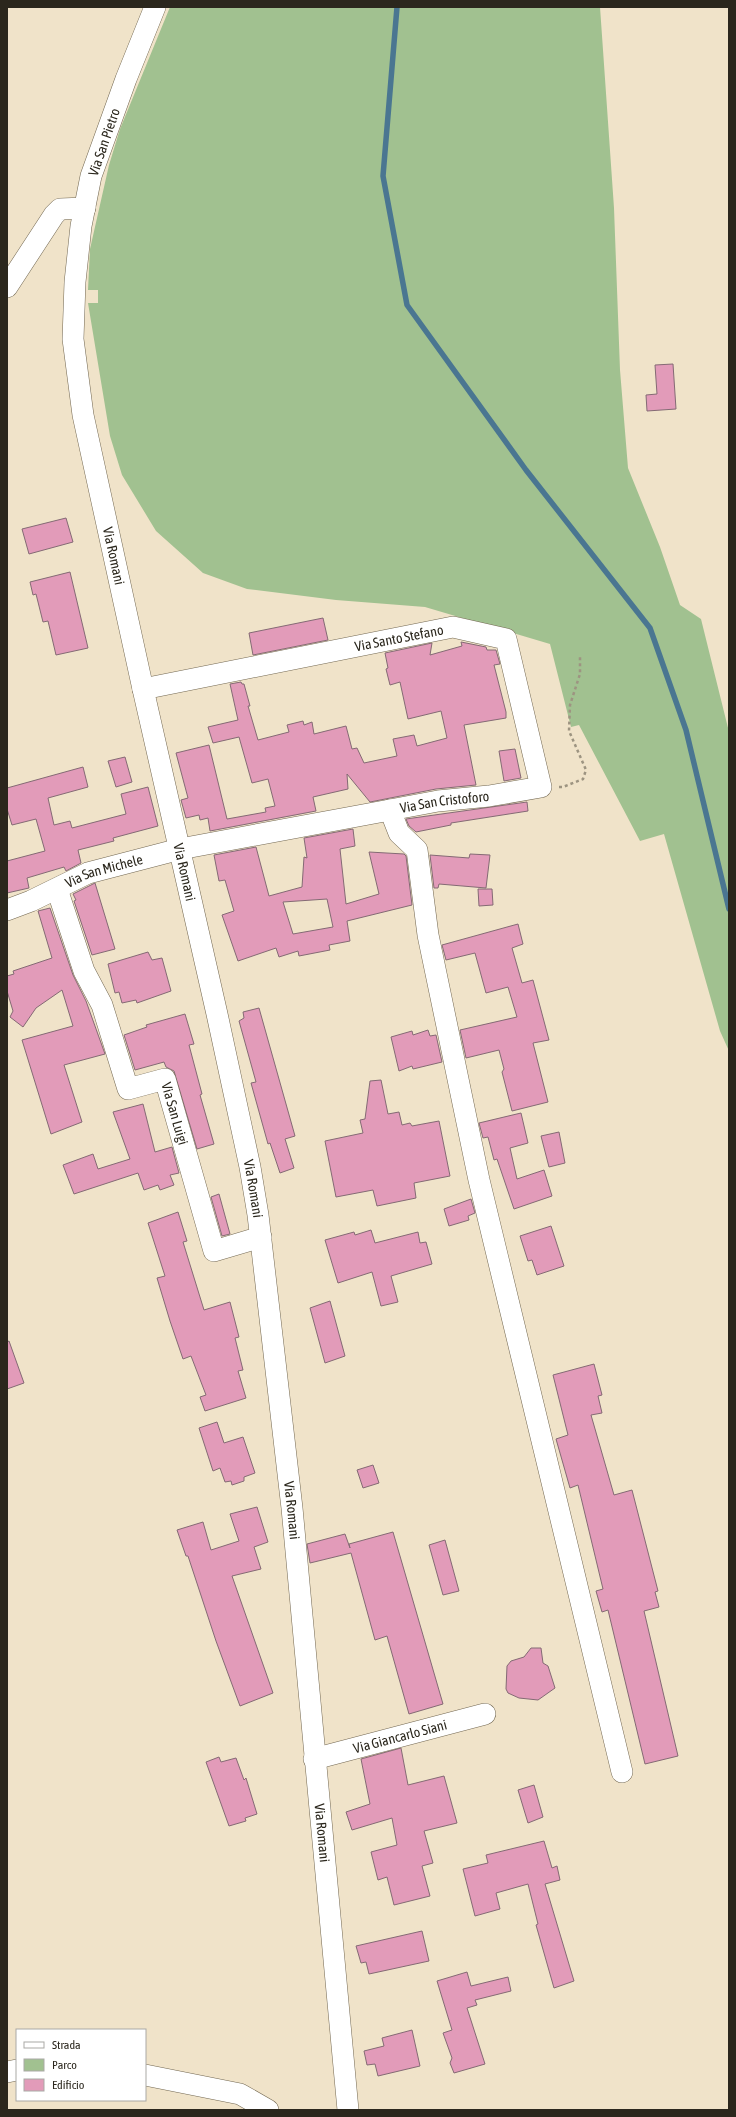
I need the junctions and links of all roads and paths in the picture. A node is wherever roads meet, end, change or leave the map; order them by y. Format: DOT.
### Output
graph roads {
  1 [pos="155,7"];
  2 [pos="85,208"];
  3 [pos="75,282"];
  4 [pos="7,287"];
  5 [pos="580,656"];
  6 [pos="143,689"];
  7 [pos="541,787"];
  8 [pos="390,810"];
  9 [pos="180,849"];
  10 [pos="57,889"];
  11 [pos="7,910"];
  12 [pos="261,1237"];
  13 [pos="486,1714"];
  14 [pos="314,1759"];
  15 [pos="622,1772"];
  16 [pos="146,2075"];
  17 [pos="268,2110"];
  18 [pos="348,2110"];
  1 -- 2 [label="street, Via San Pietro"];
  2 -- 3 [label="street, Via San Pietro"];
  2 -- 4 [label="street"];
  3 -- 6 [label="street, Via Romani"];
  5 -- 7 [label="path"];
  6 -- 7 [label="street, Via Santo Stefano"];
  6 -- 9 [label="street, Via Romani"];
  7 -- 8 [label="street, Via San Cristoforo"];
  8 -- 9 [label="street, Via San Cristoforo"];
  8 -- 15 [label="street"];
  9 -- 10 [label="street, Via San Michele"];
  9 -- 12 [label="street, Via Romani"];
  10 -- 11 [label="street, Via San Michele"];
  10 -- 12 [label="street, Via San Luigi"];
  12 -- 14 [label="street, Via Romani"];
  13 -- 14 [label="street, Via Giancarlo Siani"];
  14 -- 18 [label="street, Via Romani"];
  16 -- 17 [label="street"];
}
